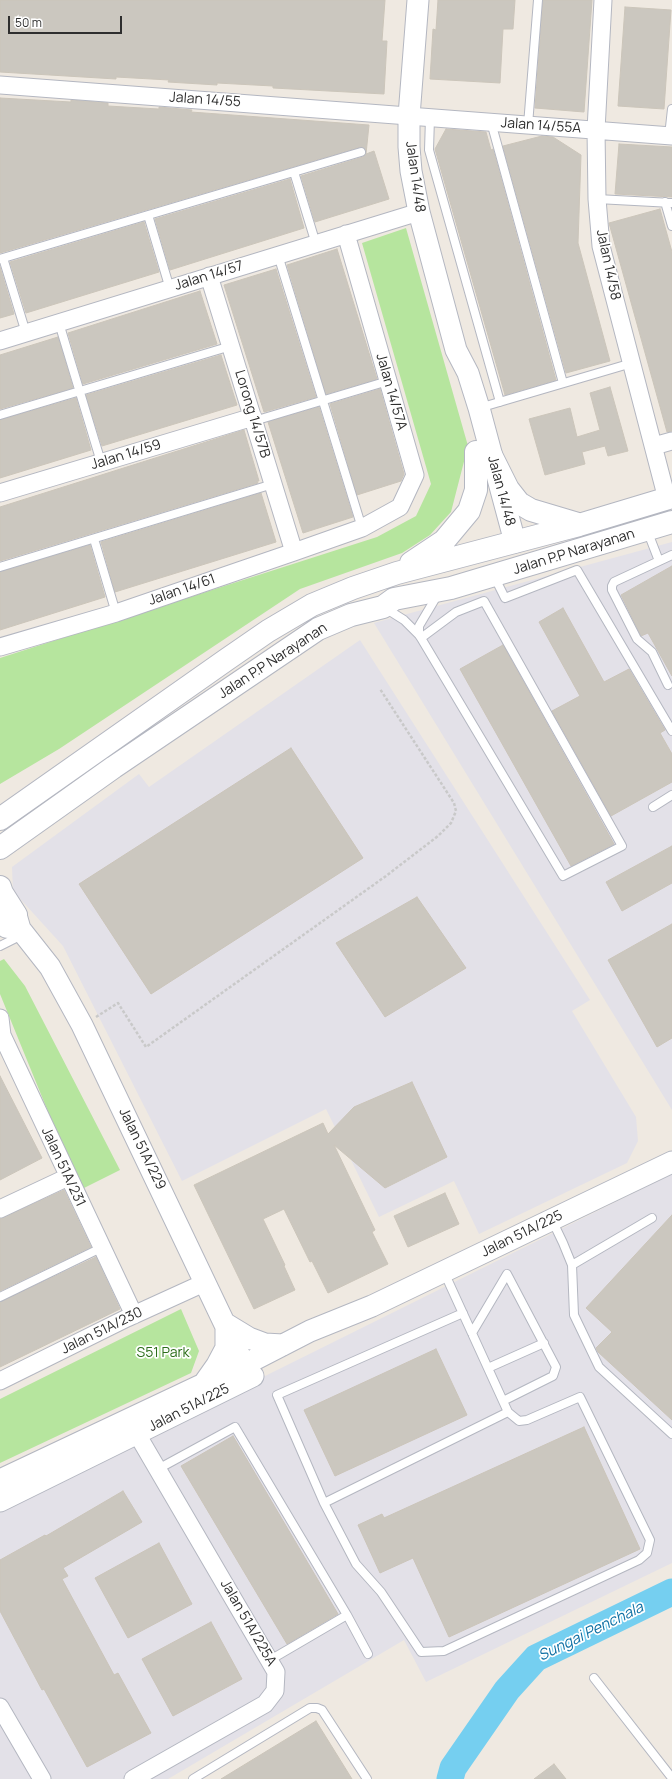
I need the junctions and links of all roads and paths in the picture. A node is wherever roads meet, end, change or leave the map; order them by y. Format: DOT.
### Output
graph roads {
  1 [pos="418,0"];
  2 [pos="538,0"];
  3 [pos="603,0"];
  4 [pos="0,85"];
  5 [pos="672,109"];
  6 [pos="409,116"];
  7 [pos="430,118"];
  8 [pos="491,122"];
  9 [pos="528,125"];
  10 [pos="596,130"];
  11 [pos="671,136"];
  12 [pos="361,152"];
  13 [pos="294,172"];
  14 [pos="597,199"];
  15 [pos="669,202"];
  16 [pos="418,212"];
  17 [pos="148,215"];
  18 [pos="672,226"];
  19 [pos="346,234"];
  20 [pos="316,244"];
  21 [pos="278,255"];
  22 [pos="2,259"];
  23 [pos="209,276"];
  24 [pos="170,288"];
  25 [pos="59,323"];
  26 [pos="26,333"];
  27 [pos="0,341"];
  28 [pos="231,346"];
  29 [pos="456,350"];
  30 [pos="632,363"];
  31 [pos="388,380"];
  32 [pos="563,383"];
  33 [pos="80,391"];
  34 [pos="323,400"];
  35 [pos="500,402"];
  36 [pos="479,408"];
  37 [pos="0,415"];
  38 [pos="253,419"];
  39 [pos="672,441"];
  40 [pos="654,446"];
  41 [pos="484,453"];
  42 [pos="101,462"];
  43 [pos="273,484"];
  44 [pos="0,493"];
  45 [pos="670,498"];
  46 [pos="672,522"];
  47 [pos="579,524"];
  48 [pos="362,528"];
  49 [pos="647,530"];
  50 [pos="94,539"];
  51 [pos="509,548"];
  52 [pos="578,551"];
  53 [pos="294,552"];
  54 [pos="672,555"];
  55 [pos="659,561"];
  56 [pos="0,568"];
  57 [pos="397,573"];
  58 [pos="493,576"];
  59 [pos="439,591"];
  60 [pos="389,603"];
  61 [pos="116,612"];
  62 [pos="420,636"];
  63 [pos="0,647"];
  64 [pos="668,685"];
  65 [pos="380,689"];
  66 [pos="672,731"];
  67 [pos="672,795"];
  68 [pos="653,807"];
  69 [pos="2,816"];
  70 [pos="7,843"];
  71 [pos="0,859"];
  72 [pos="0,887"];
  73 [pos="0,900"];
  74 [pos="15,925"];
  75 [pos="0,946"];
  76 [pos="0,1018"];
  77 [pos="82,1025"];
  78 [pos="1,1036"];
  79 [pos="672,1162"];
  80 [pos="68,1177"];
  81 [pos="0,1209"];
  82 [pos="652,1218"];
  83 [pos="552,1220"];
  84 [pos="101,1248"];
  85 [pos="572,1265"];
  86 [pos="444,1272"];
  87 [pos="206,1282"];
  88 [pos="0,1297"];
  89 [pos="372,1306"];
  90 [pos="463,1313"];
  91 [pos="134,1315"];
  92 [pos="226,1324"];
  93 [pos="472,1333"];
  94 [pos="544,1343"];
  95 [pos="283,1345"];
  96 [pos="488,1368"];
  97 [pos="247,1371"];
  98 [pos="0,1381"];
  99 [pos="204,1383"];
  100 [pos="503,1401"];
  101 [pos="508,1412"];
  102 [pos="137,1434"];
  103 [pos="672,1434"];
  104 [pos="158,1468"];
  105 [pos="0,1480"];
  106 [pos="0,1501"];
  107 [pos="324,1503"];
  108 [pos="346,1615"];
  109 [pos="368,1654"];
  110 [pos="270,1660"];
  111 [pos="594,1678"];
  112 [pos="0,1707"];
  113 [pos="672,1778"];
  114 [pos="42,1779"];
  115 [pos="133,1779"];
  116 [pos="193,1779"];
  117 [pos="366,1779"];
  1 -- 6 [label="street, Jalan 14/48"];
  2 -- 9 [label="lane"];
  3 -- 10 [label="street, Jalan 14/58"];
  4 -- 6 [label="street, Jalan 14/55"];
  5 -- 11 [label="lane"];
  6 -- 7 [label="street, Jalan 14/55A"];
  6 -- 16 [label="street, Jalan 14/48"];
  7 -- 8 [label="street, Jalan 14/55A"];
  7 -- 35 [label="lane"];
  8 -- 9 [label="street, Jalan 14/55A"];
  8 -- 32 [label="lane"];
  9 -- 10 [label="street, Jalan 14/55A"];
  10 -- 11 [label="street, Jalan 14/55A"];
  10 -- 14 [label="street, Jalan 14/58"];
  12 -- 13 [label="lane"];
  13 -- 17 [label="lane"];
  13 -- 20 [label="lane"];
  14 -- 15 [label="lane"];
  14 -- 30 [label="street, Jalan 14/58"];
  15 -- 18 [label="lane"];
  16 -- 19 [label="street, Jalan 14/57"];
  16 -- 29 [label="street, Jalan 14/48"];
  17 -- 22 [label="lane"];
  17 -- 24 [label="lane"];
  19 -- 20 [label="street, Jalan 14/57"];
  19 -- 31 [label="street, Jalan 14/57A"];
  20 -- 21 [label="street, Jalan 14/57"];
  21 -- 23 [label="street, Jalan 14/57"];
  21 -- 34 [label="lane"];
  22 -- 26 [label="lane"];
  23 -- 24 [label="street, Jalan 14/57"];
  23 -- 28 [label="street, Lorong 14/57B"];
  24 -- 25 [label="street, Jalan 14/57"];
  25 -- 26 [label="street, Jalan 14/57"];
  25 -- 33 [label="lane"];
  26 -- 27 [label="street, Jalan 14/57"];
  28 -- 33 [label="lane"];
  28 -- 38 [label="street, Lorong 14/57B"];
  29 -- 36 [label="street, Jalan 14/48"];
  29 -- 41 [label="street, Jalan 14/48"];
  30 -- 32 [label="lane"];
  30 -- 40 [label="street, Jalan 14/58"];
  31 -- 34 [label="lane"];
  31 -- 48 [label="street, Jalan 14/57A"];
  32 -- 35 [label="lane"];
  33 -- 37 [label="lane"];
  33 -- 42 [label="lane"];
  34 -- 38 [label="lane"];
  34 -- 48 [label="lane"];
  35 -- 36 [label="lane"];
  36 -- 41 [label="street, Jalan 14/48"];
  38 -- 42 [label="street, Jalan 14/59"];
  38 -- 43 [label="street, Lorong 14/57B"];
  39 -- 40 [label="street"];
  40 -- 45 [label="street, Jalan 14/58"];
  41 -- 47 [label="main road"];
  41 -- 51 [label="street, Jalan 14/48"];
  41 -- 57 [label="main road"];
  42 -- 44 [label="street, Jalan 14/59"];
  43 -- 50 [label="lane"];
  43 -- 53 [label="street, Lorong 14/57B"];
  45 -- 47 [label="main road, Jalan P.P Narayanan"];
  46 -- 49 [label="main road, Jalan P.P Narayanan"];
  47 -- 51 [label="main road, Jalan P.P Narayanan"];
  48 -- 53 [label="street, Jalan 14/61"];
  49 -- 52 [label="main road, Jalan P.P Narayanan"];
  49 -- 55 [label="lane"];
  50 -- 56 [label="lane"];
  50 -- 61 [label="lane"];
  51 -- 52 [label="main road"];
  51 -- 57 [label="main road, Jalan P.P Narayanan"];
  51 -- 60 [label="main road"];
  52 -- 58 [label="main road, Jalan P.P Narayanan"];
  53 -- 61 [label="street, Jalan 14/61"];
  54 -- 55 [label="lane"];
  55 -- 64 [label="lane"];
  57 -- 69 [label="main road, Jalan P.P Narayanan"];
  58 -- 59 [label="main road, Jalan P.P Narayanan"];
  58 -- 66 [label="lane"];
  59 -- 60 [label="main road, Jalan P.P Narayanan"];
  59 -- 62 [label="lane"];
  60 -- 62 [label="lane"];
  60 -- 70 [label="main road, Jalan P.P Narayanan"];
  61 -- 63 [label="street, Jalan 14/61"];
  62 -- 62 [label="lane"];
  65 -- 77 [label="path"];
  67 -- 68 [label="lane"];
  70 -- 71 [label="main road, Jalan P.P Narayanan"];
  72 -- 74 [label="main road"];
  73 -- 74 [label="street, Jalan 51A/229"];
  74 -- 75 [label="lane"];
  74 -- 77 [label="street, Jalan 51A/229"];
  76 -- 78 [label="street, Jalan 51A/231"];
  77 -- 87 [label="street, Jalan 51A/229"];
  78 -- 80 [label="street, Jalan 51A/231"];
  79 -- 83 [label="street, Jalan 51A/225"];
  80 -- 81 [label="street"];
  80 -- 84 [label="street, Jalan 51A/231"];
  82 -- 85 [label="lane"];
  83 -- 85 [label="lane"];
  83 -- 86 [label="street, Jalan 51A/225"];
  84 -- 88 [label="lane"];
  84 -- 91 [label="street, Jalan 51A/231"];
  85 -- 103 [label="lane"];
  86 -- 89 [label="street, Jalan 51A/225"];
  86 -- 90 [label="lane"];
  87 -- 91 [label="street, Jalan 51A/230"];
  87 -- 92 [label="street, Jalan 51A/229"];
  89 -- 95 [label="street, Jalan 51A/225"];
  89 -- 97 [label="street, Jalan 51A/225"];
  90 -- 93 [label="lane"];
  90 -- 107 [label="lane"];
  91 -- 98 [label="street, Jalan 51A/230"];
  92 -- 95 [label="street"];
  92 -- 97 [label="street, Jalan 51A/229"];
  92 -- 99 [label="street"];
  93 -- 94 [label="lane"];
  93 -- 96 [label="lane"];
  94 -- 96 [label="lane"];
  94 -- 100 [label="lane"];
  95 -- 97 [label="street, Jalan 51A/225"];
  96 -- 100 [label="lane"];
  97 -- 99 [label="street, Jalan 51A/225"];
  97 -- 102 [label="street, Jalan 51A/225"];
  99 -- 105 [label="street, Jalan 51A/225"];
  100 -- 101 [label="lane"];
  101 -- 107 [label="lane"];
  101 -- 107 [label="lane"];
  102 -- 104 [label="street, Jalan 51A/225A"];
  102 -- 106 [label="street, Jalan 51A/225"];
  104 -- 108 [label="lane"];
  104 -- 110 [label="street, Jalan 51A/225A"];
  108 -- 109 [label="lane"];
  108 -- 110 [label="lane"];
  110 -- 115 [label="street, Jalan 51A/225A"];
  111 -- 113 [label="lane"];
  112 -- 114 [label="street"];
  116 -- 117 [label="lane"];
}
